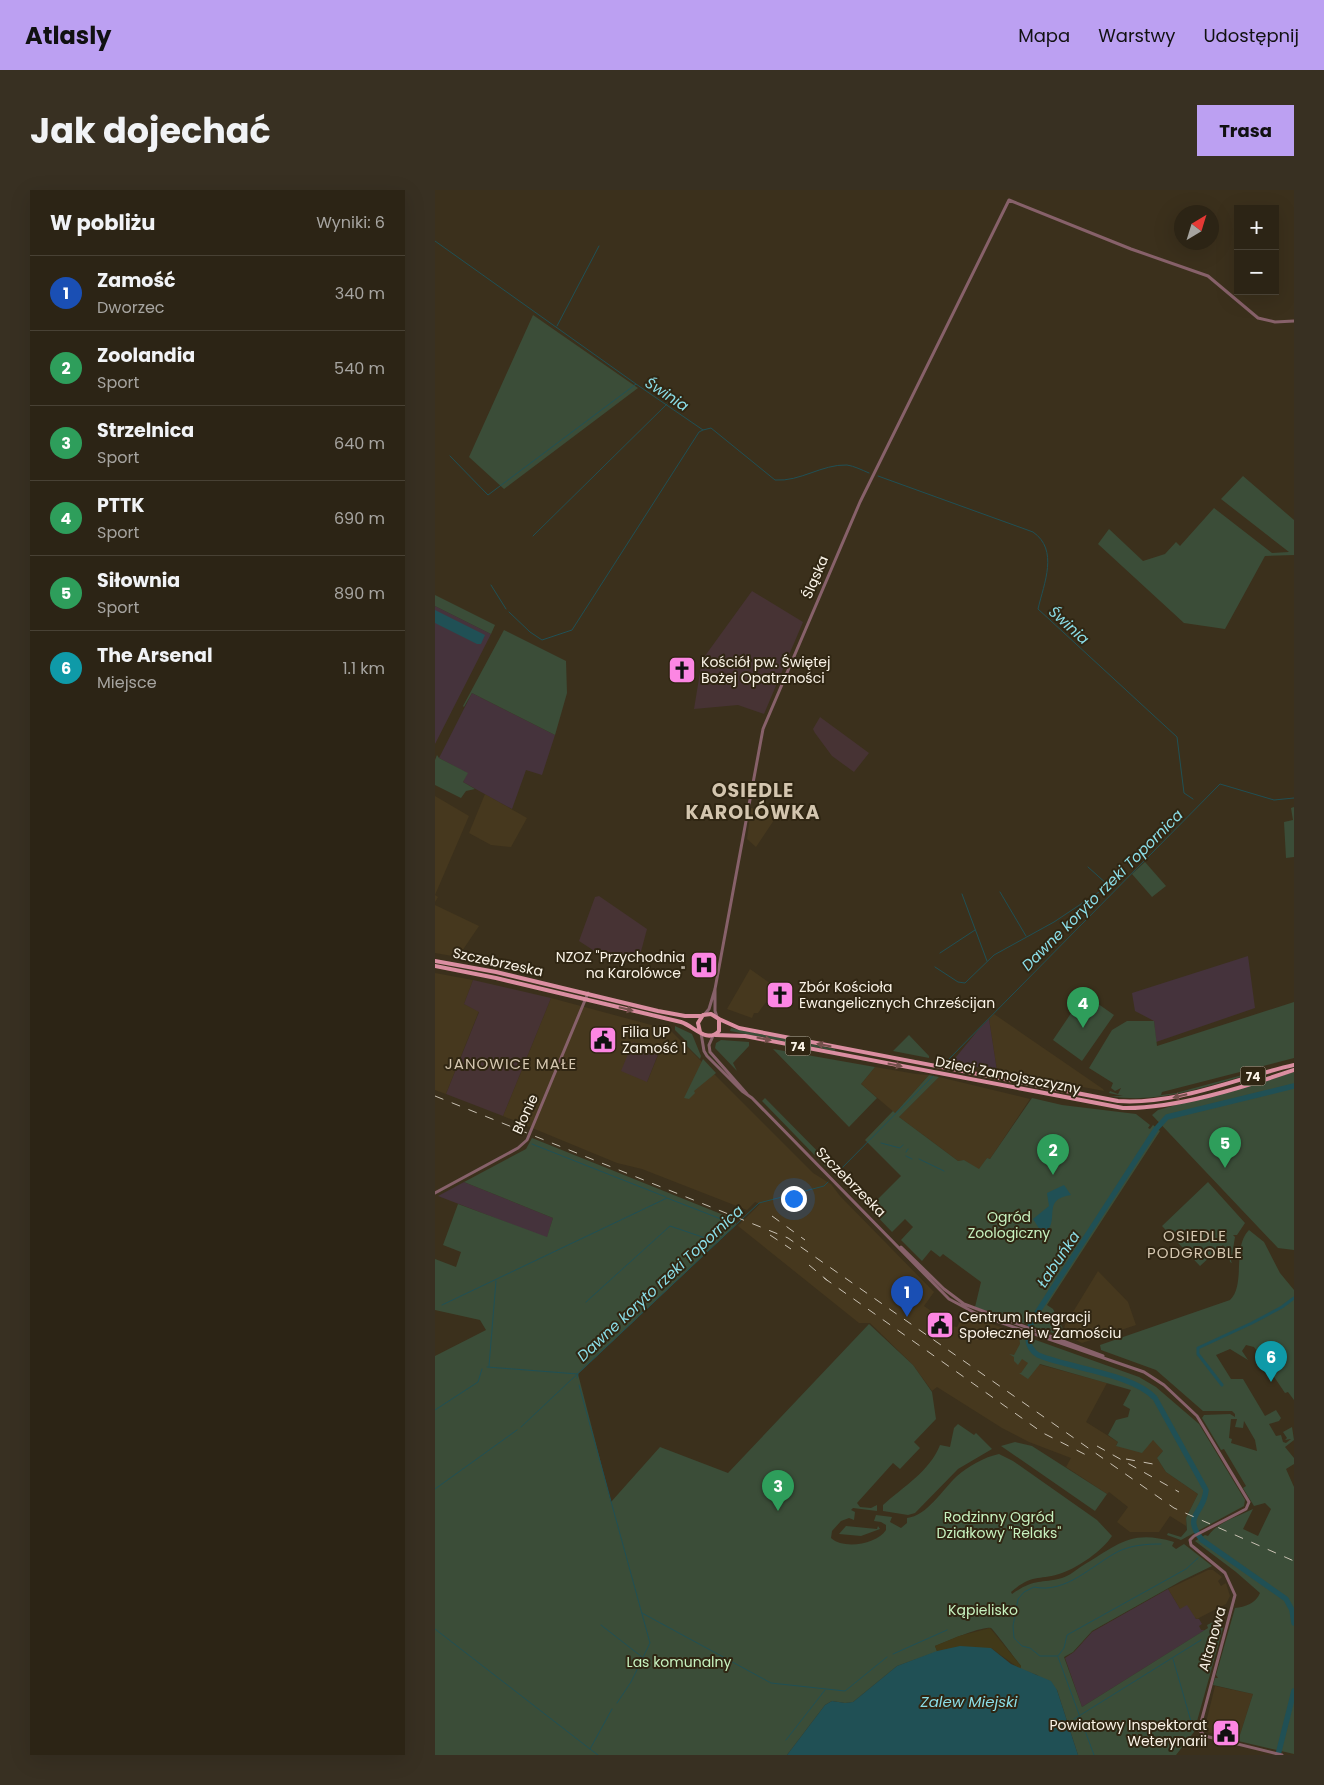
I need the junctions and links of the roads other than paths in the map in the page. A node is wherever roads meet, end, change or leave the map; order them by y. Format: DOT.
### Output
graph roads {
  1 [pos="1294,321"];
  2 [pos="435,960"];
  3 [pos="435,966"];
  4 [pos="715,989"];
  5 [pos="588,993"];
  6 [pos="585,999"];
  7 [pos="703,1015"];
  8 [pos="718,1018"];
  9 [pos="700,1033"];
  10 [pos="714,1035"];
  11 [pos="1294,1065"];
  12 [pos="1294,1070"];
  13 [pos="748,1094"];
  14 [pos="435,1193"];
  15 [pos="1190,1540"];
  16 [pos="1282,1755"];
  1 -- 4 [label="street, Śląska"];
  2 -- 5 [label="main road, Szczebrzeska / 74"];
  3 -- 6 [label="main road, Szczebrzeska / 74"];
  4 -- 7 [label="street, Śląska"];
  4 -- 8 [label="street, Śląska"];
  5 -- 6 [label="street, Błonie"];
  5 -- 7 [label="main road, Szczebrzeska / 74"];
  6 -- 9 [label="main road, Szczebrzeska / 74, one-way"];
  6 -- 14 [label="street, Błonie"];
  7 -- 8 [label="main road, 74"];
  7 -- 9 [label="main road"];
  8 -- 10 [label="main road"];
  11 -- 8 [label="main road, Dzieci Zamojszczyzny / 74, one-way"];
  9 -- 10 [label="main road, 74"];
  9 -- 13 [label="street, Szczebrzeska"];
  10 -- 12 [label="main road, Dzieci Zamojszczyzny / 74, one-way"];
  10 -- 13 [label="street, Szczebrzeska"];
  13 -- 15 [label="street, Szczebrzeska"];
  15 -- 16 [label="street, Altanowa"];
}
